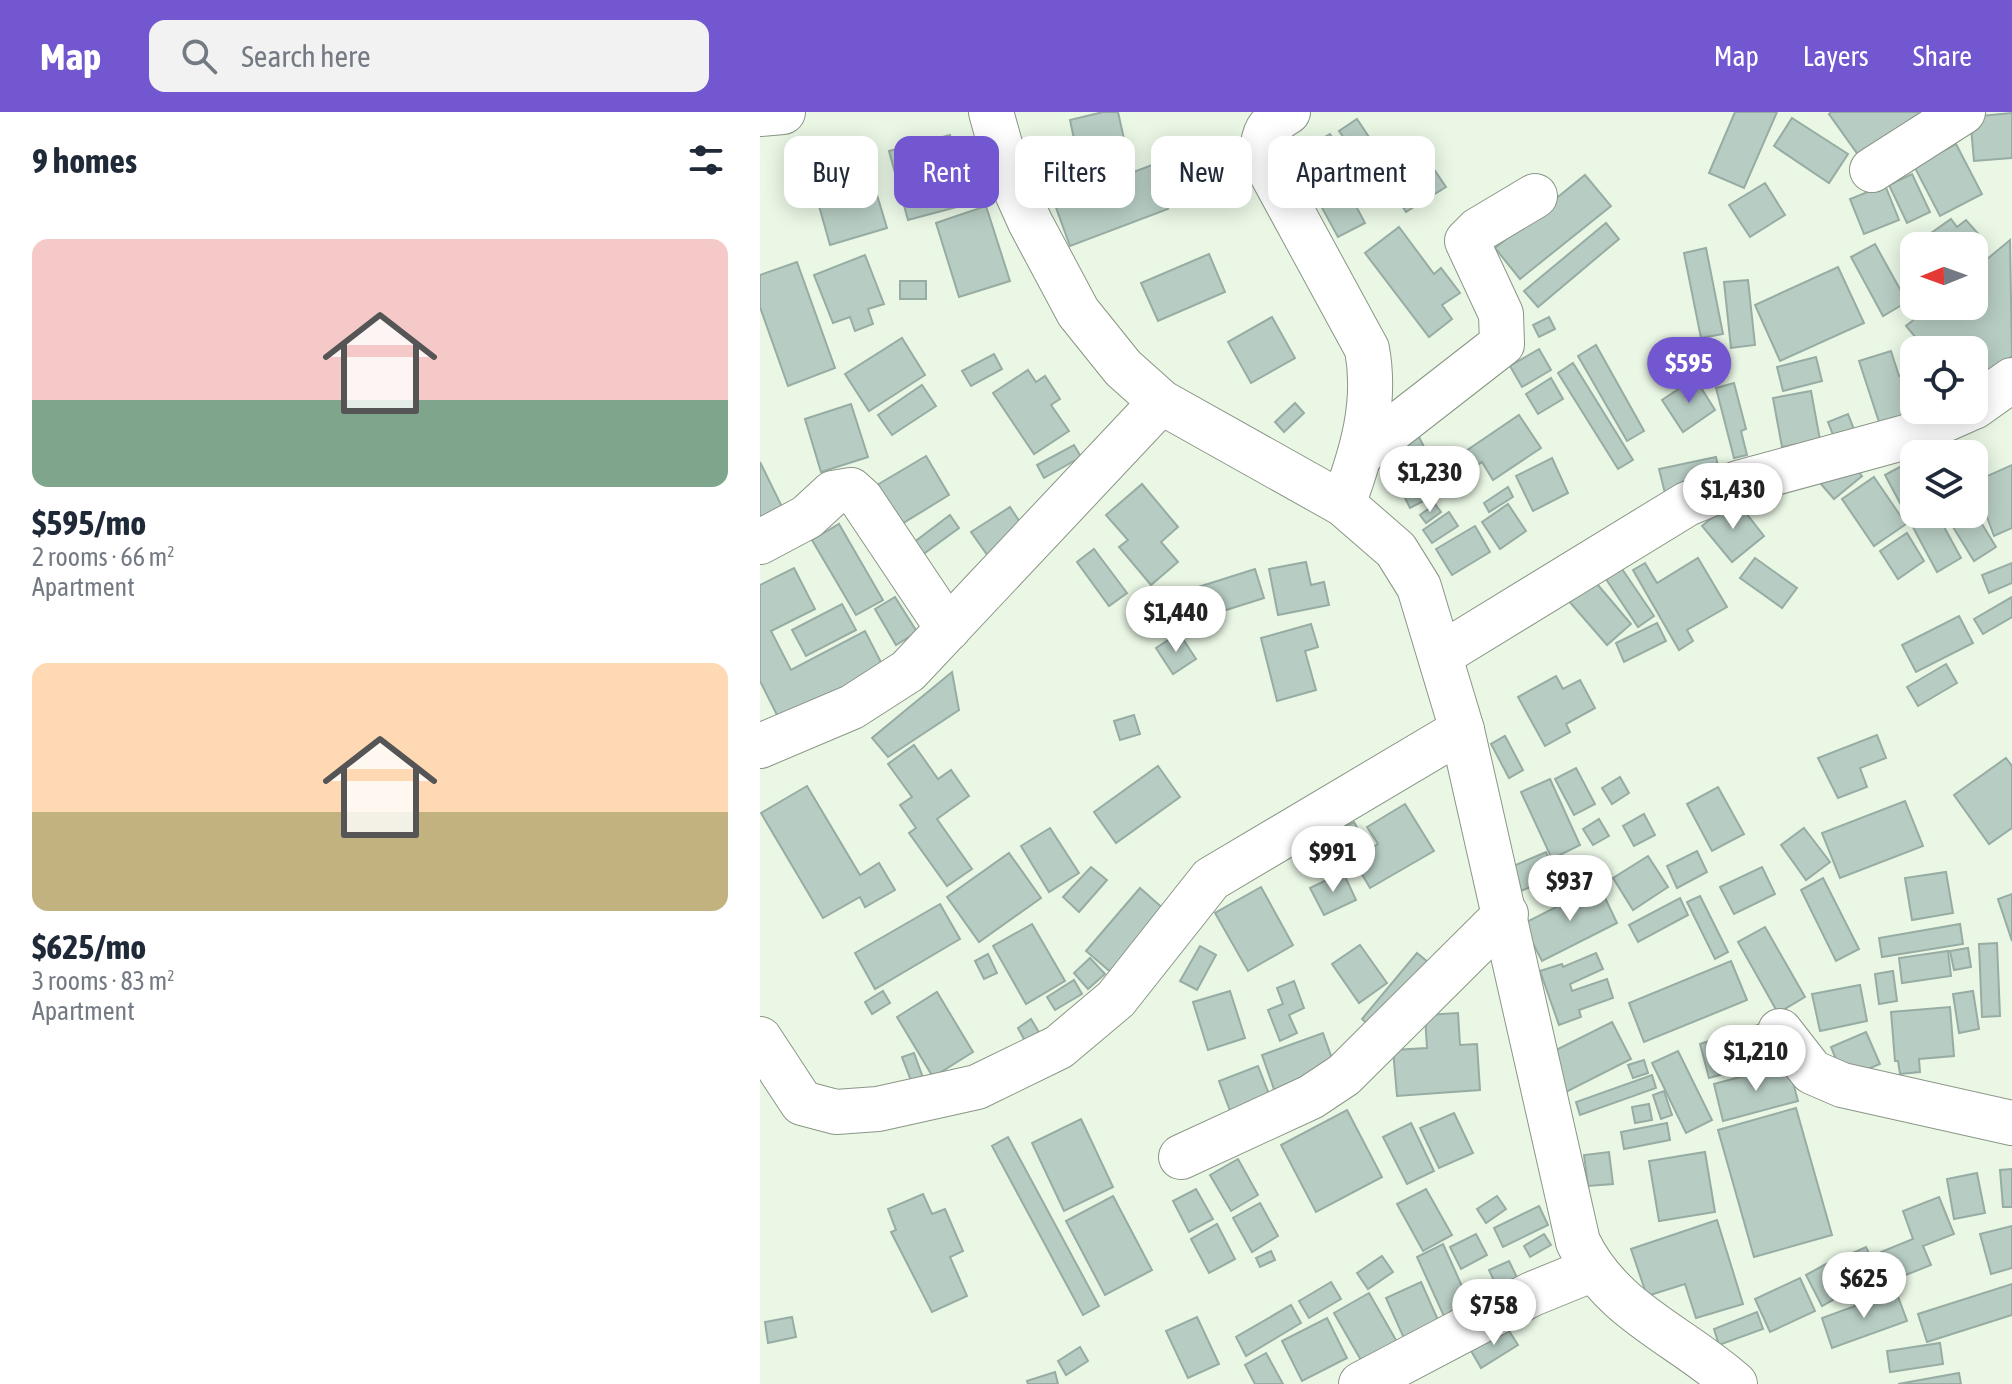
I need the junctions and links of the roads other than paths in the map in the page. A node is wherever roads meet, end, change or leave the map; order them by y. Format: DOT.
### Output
graph roads {
  1 [pos="783,112"];
  2 [pos="991,112"];
  3 [pos="1288,112"];
  4 [pos="1963,112"];
  5 [pos="760,114"];
  6 [pos="1872,170"];
  7 [pos="1535,196"];
  8 [pos="2012,380"];
  9 [pos="1988,397"];
  10 [pos="1161,402"];
  11 [pos="1935,424"];
  12 [pos="1362,453"];
  13 [pos="1343,504"];
  14 [pos="760,542"];
  15 [pos="948,629"];
  16 [pos="1442,654"];
  17 [pos="1462,730"];
  18 [pos="760,746"];
  19 [pos="1506,914"];
  20 [pos="1780,1031"];
  21 [pos="760,1039"];
  22 [pos="2012,1123"];
  23 [pos="1181,1157"];
  24 [pos="1591,1270"];
  25 [pos="1361,1384"];
  26 [pos="1735,1384"];
  1 -- 5 [label="street"];
  2 -- 10 [label="street"];
  3 -- 12 [label="street"];
  4 -- 6 [label="street"];
  7 -- 12 [label="street"];
  8 -- 9 [label="street"];
  10 -- 13 [label="street"];
  10 -- 15 [label="street"];
  11 -- 16 [label="street"];
  12 -- 13 [label="street"];
  13 -- 16 [label="street"];
  14 -- 15 [label="street"];
  15 -- 18 [label="street"];
  16 -- 17 [label="street"];
  17 -- 19 [label="street"];
  17 -- 21 [label="street"];
  19 -- 23 [label="street"];
  19 -- 24 [label="street"];
  20 -- 22 [label="street"];
  24 -- 25 [label="street"];
  24 -- 26 [label="street"];
}
